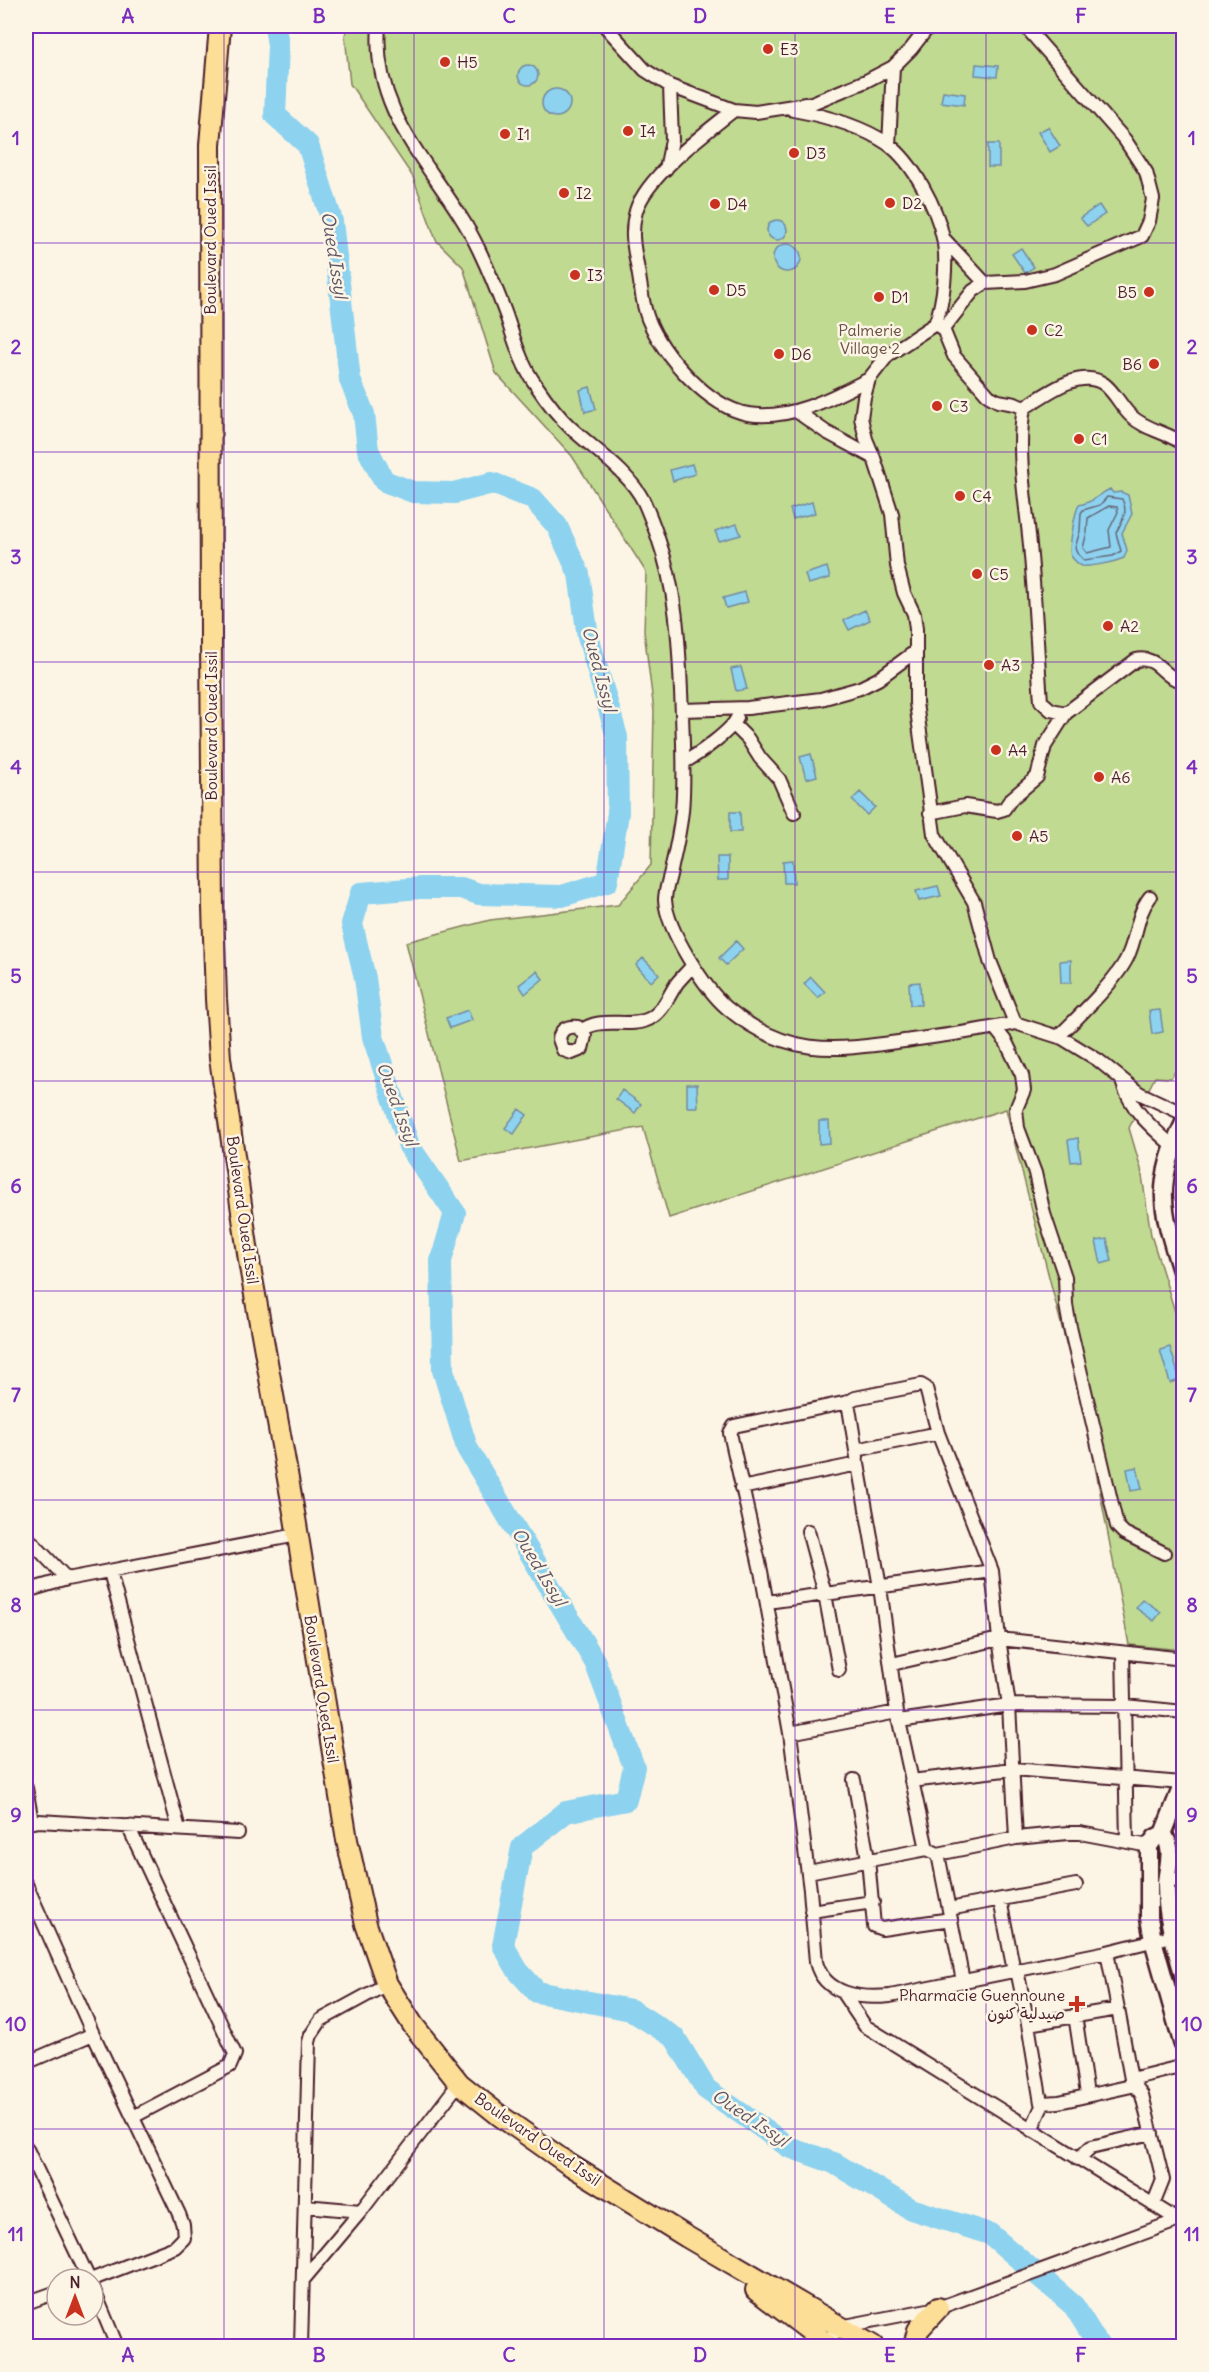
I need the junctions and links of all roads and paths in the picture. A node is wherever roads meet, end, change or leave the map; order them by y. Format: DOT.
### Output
graph roads {
  1 [pos="220,26"];
  2 [pos="379,26"];
  3 [pos="605,26"];
  4 [pos="929,26"];
  5 [pos="1025,26"];
  6 [pos="893,67"];
  7 [pos="670,86"];
  8 [pos="789,109"];
  9 [pos="734,110"];
  10 [pos="889,145"];
  11 [pos="666,169"];
  12 [pos="944,239"];
  13 [pos="986,284"];
  14 [pos="939,327"];
  15 [pos="869,380"];
  16 [pos="1024,408"];
  17 [pos="796,411"];
  18 [pos="1184,444"];
  19 [pos="874,458"];
  20 [pos="916,651"];
  21 [pos="1184,680"];
  22 [pos="741,709"];
  23 [pos="682,710"];
  24 [pos="1066,713"];
  25 [pos="734,725"];
  26 [pos="684,762"];
  27 [pos="794,813"];
  28 [pos="930,813"];
  29 [pos="1150,897"];
  30 [pos="693,965"];
  31 [pos="1015,1023"];
  32 [pos="995,1028"];
  33 [pos="581,1030"];
  34 [pos="1059,1036"];
  35 [pos="1122,1081"];
  36 [pos="1184,1114"];
  37 [pos="1184,1123"];
  38 [pos="1173,1146"];
  39 [pos="1184,1281"];
  40 [pos="848,1402"];
  41 [pos="938,1433"];
  42 [pos="856,1450"];
  43 [pos="858,1464"];
  44 [pos="741,1488"];
  45 [pos="808,1531"];
  46 [pos="297,1535"];
  47 [pos="26,1536"];
  48 [pos="1164,1553"];
  49 [pos="992,1571"];
  50 [pos="110,1572"];
  51 [pos="67,1579"];
  52 [pos="880,1587"];
  53 [pos="26,1591"];
  54 [pos="825,1594"];
  55 [pos="767,1602"];
  56 [pos="999,1639"];
  57 [pos="1123,1653"];
  58 [pos="1184,1659"];
  59 [pos="892,1664"];
  60 [pos="839,1670"];
  61 [pos="1009,1705"];
  62 [pos="1125,1707"];
  63 [pos="1184,1712"];
  64 [pos="898,1717"];
  65 [pos="790,1733"];
  66 [pos="1013,1769"];
  67 [pos="1127,1778"];
  68 [pos="854,1780"];
  69 [pos="911,1781"];
  70 [pos="1183,1782"];
  71 [pos="26,1788"];
  72 [pos="1176,1813"];
  73 [pos="29,1822"];
  74 [pos="128,1826"];
  75 [pos="179,1829"];
  76 [pos="238,1833"];
  77 [pos="1162,1834"];
  78 [pos="1016,1838"];
  79 [pos="1127,1841"];
  80 [pos="1149,1846"];
  81 [pos="933,1852"];
  82 [pos="868,1859"];
  83 [pos="808,1872"];
  84 [pos="1184,1877"];
  85 [pos="1166,1883"];
  86 [pos="26,1884"];
  87 [pos="1077,1885"];
  88 [pos="1000,1900"];
  89 [pos="873,1902"];
  90 [pos="811,1911"];
  91 [pos="950,1914"];
  92 [pos="1178,1935"];
  93 [pos="1153,1940"];
  94 [pos="1107,1952"];
  95 [pos="1015,1971"];
  96 [pos="1184,1977"];
  97 [pos="963,1981"];
  98 [pos="387,1984"];
  99 [pos="842,1992"];
  100 [pos="1118,2009"];
  101 [pos="1075,2015"];
  102 [pos="1028,2024"];
  103 [pos="93,2034"];
  104 [pos="1184,2049"];
  105 [pos="26,2063"];
  106 [pos="1184,2066"];
  107 [pos="1133,2082"];
  108 [pos="459,2083"];
  109 [pos="1086,2094"];
  110 [pos="1043,2104"];
  111 [pos="133,2117"];
  112 [pos="1031,2130"];
  113 [pos="1152,2133"];
  114 [pos="26,2147"];
  115 [pos="1078,2159"];
  116 [pos="1153,2205"];
  117 [pos="305,2206"];
  118 [pos="361,2211"];
  119 [pos="1180,2219"];
  120 [pos="687,2237"];
  121 [pos="85,2267"];
  122 [pos="105,2274"];
  123 [pos="303,2280"];
  124 [pos="45,2296"];
  125 [pos="26,2303"];
  126 [pos="938,2308"];
  127 [pos="105,2317"];
  128 [pos="840,2327"];
  129 [pos="826,2345"];
  130 [pos="117,2346"];
  131 [pos="301,2346"];
  132 [pos="873,2346"];
  133 [pos="914,2346"];
  1 -- 46 [label="main road, Boulevard Oued Issil"];
  2 -- 23 [label="street"];
  3 -- 7 [label="street"];
  4 -- 6 [label="street"];
  5 -- 13 [label="street"];
  6 -- 8 [label="street"];
  6 -- 10 [label="street"];
  7 -- 9 [label="street"];
  7 -- 11 [label="street"];
  8 -- 9 [label="street"];
  8 -- 10 [label="street"];
  9 -- 11 [label="street"];
  10 -- 12 [label="street"];
  11 -- 17 [label="street"];
  12 -- 13 [label="street"];
  12 -- 14 [label="street"];
  13 -- 14 [label="street"];
  14 -- 15 [label="street"];
  14 -- 16 [label="street"];
  15 -- 17 [label="street"];
  15 -- 19 [label="street"];
  16 -- 18 [label="street"];
  16 -- 24 [label="street"];
  17 -- 19 [label="street"];
  19 -- 20 [label="street"];
  20 -- 22 [label="street"];
  20 -- 28 [label="street"];
  21 -- 24 [label="street"];
  22 -- 23 [label="street"];
  22 -- 25 [label="street"];
  23 -- 26 [label="street"];
  24 -- 28 [label="street"];
  25 -- 26 [label="street"];
  25 -- 27 [label="street"];
  26 -- 30 [label="street"];
  28 -- 31 [label="street"];
  29 -- 34 [label="street"];
  30 -- 32 [label="street"];
  30 -- 33 [label="street"];
  31 -- 32 [label="street"];
  31 -- 34 [label="street"];
  32 -- 48 [label="street"];
  34 -- 35 [label="street"];
  35 -- 36 [label="street"];
  35 -- 38 [label="street"];
  37 -- 38 [label="street"];
  38 -- 39 [label="street"];
  40 -- 41 [label="street"];
  40 -- 42 [label="street"];
  40 -- 44 [label="street"];
  41 -- 42 [label="street"];
  41 -- 49 [label="street"];
  42 -- 43 [label="street"];
  43 -- 44 [label="street"];
  43 -- 52 [label="street"];
  44 -- 55 [label="street"];
  45 -- 54 [label="street"];
  46 -- 50 [label="street"];
  46 -- 98 [label="main road, Boulevard Oued Issil"];
  47 -- 51 [label="street"];
  49 -- 52 [label="street"];
  49 -- 56 [label="street"];
  50 -- 51 [label="street"];
  50 -- 75 [label="street"];
  51 -- 53 [label="street"];
  52 -- 54 [label="street"];
  52 -- 59 [label="street"];
  54 -- 55 [label="street"];
  54 -- 60 [label="street"];
  55 -- 65 [label="street"];
  56 -- 57 [label="street"];
  56 -- 59 [label="street"];
  56 -- 61 [label="street"];
  57 -- 58 [label="street"];
  57 -- 62 [label="street"];
  59 -- 64 [label="street"];
  61 -- 62 [label="street"];
  61 -- 64 [label="street"];
  61 -- 66 [label="street"];
  62 -- 63 [label="street"];
  62 -- 67 [label="street"];
  64 -- 65 [label="street"];
  64 -- 69 [label="street"];
  65 -- 83 [label="street"];
  66 -- 67 [label="street"];
  66 -- 69 [label="street"];
  66 -- 78 [label="street"];
  67 -- 70 [label="street"];
  67 -- 79 [label="street"];
  68 -- 82 [label="street"];
  69 -- 81 [label="street"];
  70 -- 72 [label="street"];
  71 -- 73 [label="street"];
  72 -- 77 [label="street"];
  73 -- 74 [label="street"];
  74 -- 75 [label="street"];
  74 -- 111 [label="street"];
  75 -- 76 [label="street"];
  77 -- 80 [label="street"];
  77 -- 85 [label="street"];
  78 -- 79 [label="street"];
  78 -- 81 [label="street"];
  79 -- 80 [label="street"];
  80 -- 93 [label="street"];
  81 -- 82 [label="street"];
  81 -- 91 [label="street"];
  82 -- 83 [label="street"];
  82 -- 89 [label="street"];
  83 -- 90 [label="street"];
  84 -- 85 [label="street"];
  85 -- 92 [label="street"];
  86 -- 103 [label="street"];
  87 -- 88 [label="street"];
  88 -- 91 [label="street"];
  88 -- 95 [label="street"];
  89 -- 90 [label="street"];
  89 -- 91 [label="street"];
  90 -- 99 [label="street"];
  91 -- 97 [label="street"];
  92 -- 93 [label="street"];
  92 -- 96 [label="street"];
  93 -- 94 [label="street"];
  93 -- 104 [label="street"];
  94 -- 95 [label="street"];
  94 -- 100 [label="street"];
  95 -- 97 [label="street"];
  95 -- 102 [label="street"];
  97 -- 99 [label="street"];
  98 -- 108 [label="main road, Boulevard Oued Issil"];
  98 -- 117 [label="street"];
  99 -- 112 [label="street"];
  100 -- 101 [label="street"];
  100 -- 107 [label="street"];
  101 -- 102 [label="street"];
  101 -- 109 [label="street"];
  102 -- 110 [label="street"];
  103 -- 105 [label="street"];
  103 -- 111 [label="street"];
  106 -- 107 [label="street"];
  107 -- 109 [label="street"];
  107 -- 113 [label="street"];
  108 -- 118 [label="street"];
  108 -- 120 [label="main road, Boulevard Oued Issil"];
  109 -- 110 [label="street"];
  110 -- 112 [label="street"];
  111 -- 122 [label="street"];
  112 -- 115 [label="street"];
  113 -- 115 [label="street"];
  113 -- 116 [label="street"];
  114 -- 121 [label="street"];
  115 -- 116 [label="street"];
  116 -- 119 [label="street"];
  117 -- 118 [label="street"];
  117 -- 123 [label="street"];
  118 -- 123 [label="street"];
  119 -- 126 [label="street"];
  120 -- 128 [label="main road, Boulevard Oued Issil"];
  120 -- 129 [label="main road, Boulevard Oued Issil"];
  123 -- 131 [label="street"];
  124 -- 125 [label="street"];
  126 -- 128 [label="street"];
  126 -- 133 [label="main road"];
  127 -- 130 [label="street"];
  128 -- 129 [label="street"];
  128 -- 132 [label="main road, Boulevard Oued Issil"];
}
